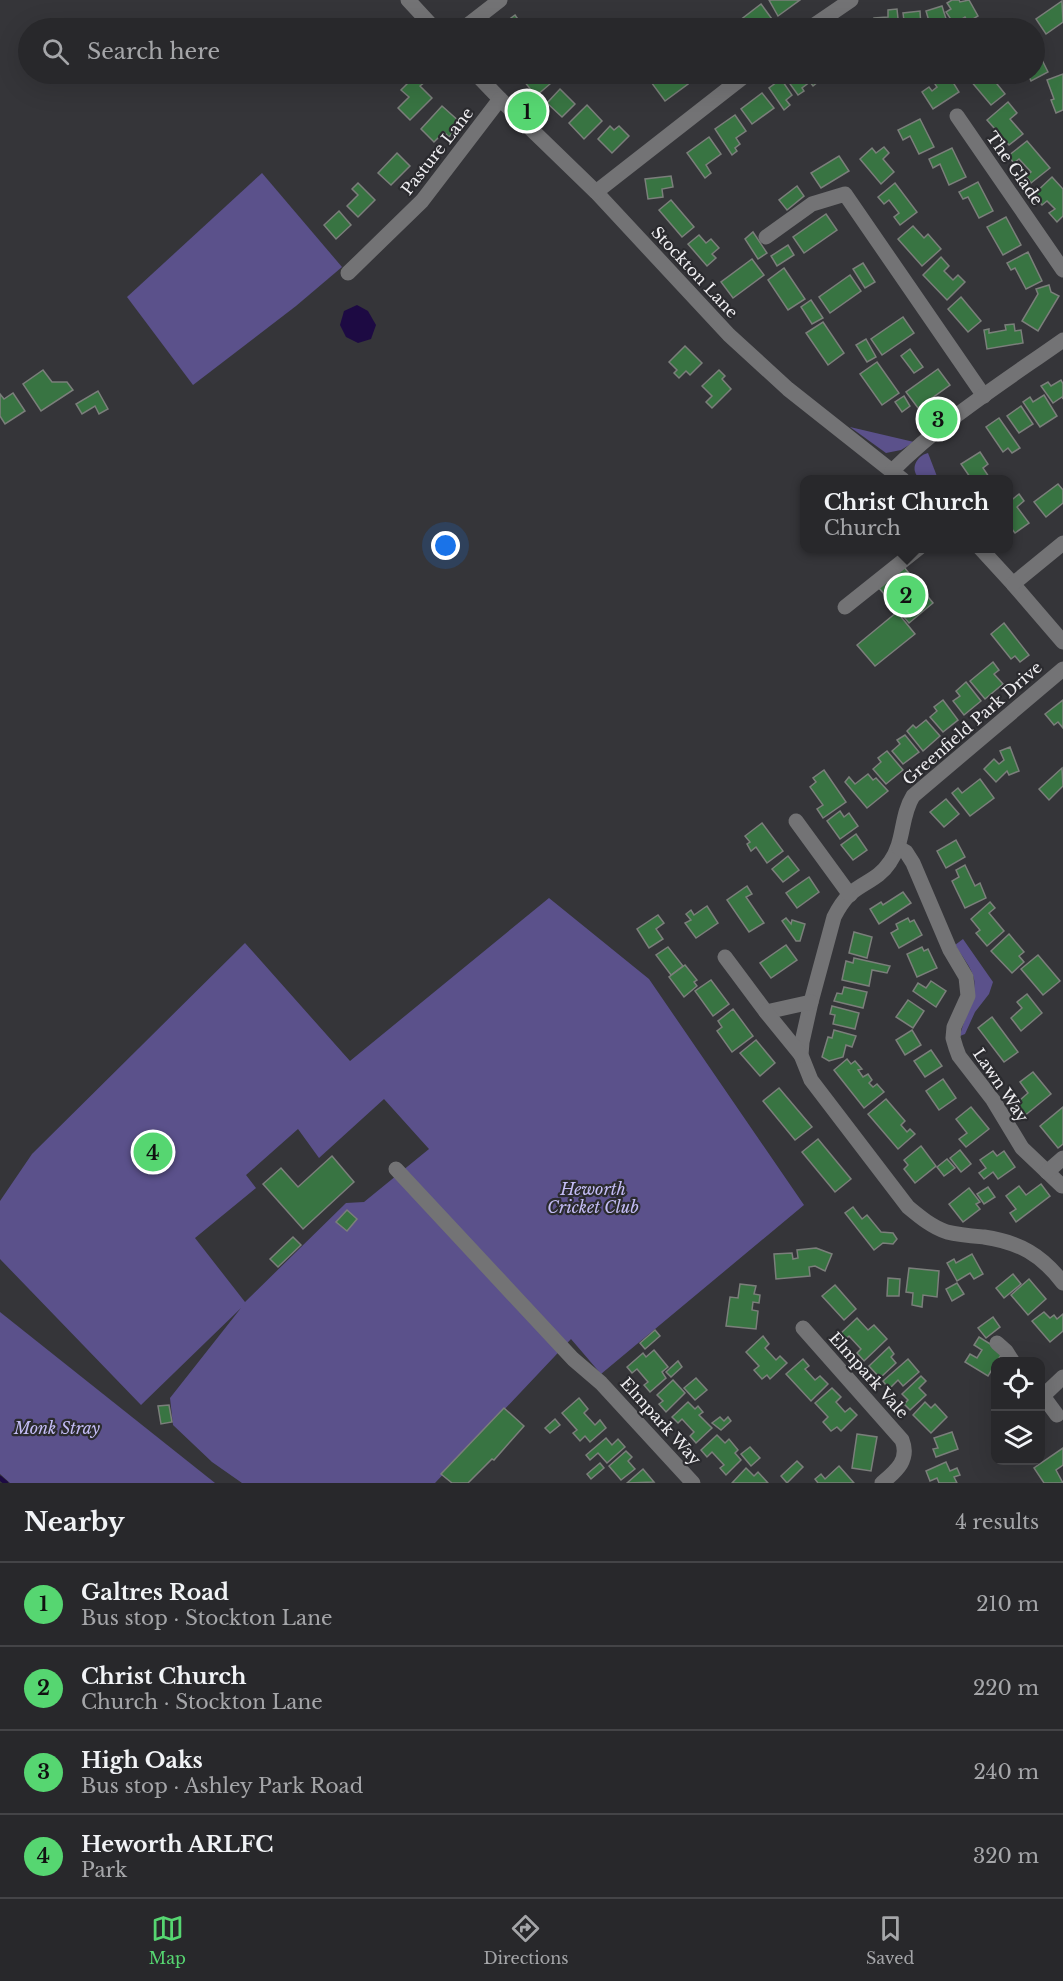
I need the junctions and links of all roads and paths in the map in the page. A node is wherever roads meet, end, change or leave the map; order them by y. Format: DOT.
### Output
graph roads {
  1 [pos="408,0"];
  2 [pos="500,0"];
  3 [pos="851,0"];
  4 [pos="425,18"];
  5 [pos="477,18"];
  6 [pos="825,18"];
  7 [pos="486,84"];
  8 [pos="734,84"];
  9 [pos="500,99"];
  10 [pos="957,116"];
  11 [pos="596,192"];
  12 [pos="766,237"];
  13 [pos="1063,270"];
  14 [pos="348,273"];
  15 [pos="1063,340"];
  16 [pos="984,396"];
  17 [pos="898,475"];
  18 [pos="1063,543"];
  19 [pos="914,553"];
  20 [pos="984,553"];
  21 [pos="1013,584"];
  22 [pos="844,607"];
  23 [pos="1063,642"];
  24 [pos="1063,669"];
  25 [pos="796,821"];
  26 [pos="899,848"];
  27 [pos="850,894"];
  28 [pos="725,957"];
  29 [pos="811,1002"];
  30 [pos="766,1012"];
  31 [pos="801,1055"];
  32 [pos="1063,1158"];
  33 [pos="396,1169"];
  34 [pos="1047,1172"];
  35 [pos="1062,1186"];
  36 [pos="1063,1282"];
  37 [pos="803,1328"];
  38 [pos="997,1343"];
  39 [pos="1010,1357"];
  40 [pos="1063,1377"];
  41 [pos="1045,1392"];
  42 [pos="1045,1398"];
  43 [pos="1058,1415"];
  44 [pos="888,1481"];
  45 [pos="693,1483"];
  1 -- 4 [label="street"];
  2 -- 5 [label="street"];
  3 -- 6 [label="street"];
  7 -- 9 [label="street, Stockton Lane"];
  8 -- 11 [label="street"];
  9 -- 11 [label="street, Stockton Lane"];
  9 -- 14 [label="street, Pasture Lane"];
  10 -- 13 [label="street, The Glade"];
  11 -- 17 [label="street, Stockton Lane"];
  12 -- 16 [label="street"];
  15 -- 16 [label="street"];
  16 -- 17 [label="street"];
  18 -- 21 [label="street"];
  19 -- 22 [label="street"];
  20 -- 21 [label="street"];
  21 -- 23 [label="street"];
  24 -- 26 [label="street, Greenfield Park Drive"];
  25 -- 27 [label="street"];
  26 -- 27 [label="street, Greenfield Park Drive"];
  26 -- 34 [label="street, Lawn Way"];
  27 -- 29 [label="street, Greenfield Park Drive"];
  28 -- 30 [label="street"];
  29 -- 30 [label="street"];
  29 -- 31 [label="street, Greenfield Park Drive"];
  30 -- 31 [label="street"];
  31 -- 36 [label="street"];
  32 -- 34 [label="street"];
  33 -- 45 [label="street, Elmpark Way"];
  34 -- 35 [label="street, Lawn Way"];
  37 -- 44 [label="street, Elmpark Vale"];
  38 -- 39 [label="street"];
  40 -- 41 [label="street"];
  42 -- 43 [label="street"];
}
